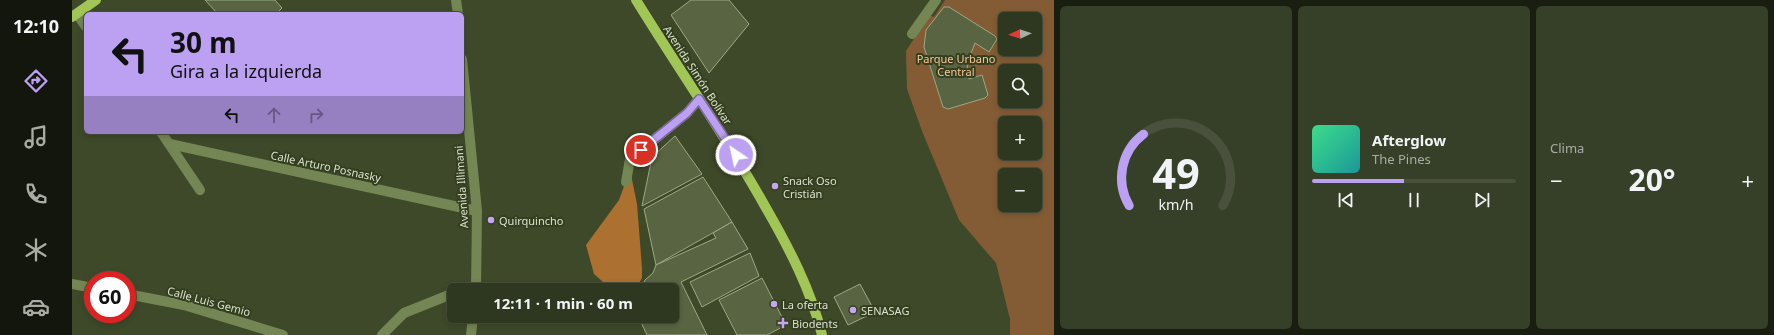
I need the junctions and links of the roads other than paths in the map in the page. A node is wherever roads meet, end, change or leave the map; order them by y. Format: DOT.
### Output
graph roads {
  1 [pos="96,0"];
  2 [pos="456,0"];
  3 [pos="636,0"];
  4 [pos="936,0"];
  5 [pos="458,12"];
  6 [pos="74,16"];
  7 [pos="84,25"];
  8 [pos="912,34"];
  9 [pos="464,79"];
  10 [pos="699,99"];
  11 [pos="162,134"];
  12 [pos="170,144"];
  13 [pos="626,182"];
  14 [pos="200,190"];
  15 [pos="477,211"];
  16 [pos="476,283"];
  17 [pos="72,284"];
  18 [pos="84,286"];
  19 [pos="136,296"];
  20 [pos="447,296"];
  21 [pos="472,323"];
  22 [pos="283,335"];
  23 [pos="382,335"];
  24 [pos="471,335"];
  25 [pos="822,335"];
  1 -- 6 [label="main road"];
  2 -- 5 [label="street"];
  3 -- 10 [label="main road, Avenida Simón Bolívar"];
  4 -- 8 [label="street"];
  6 -- 7 [label="street"];
  9 -- 15 [label="street, Avenida Illimani"];
  10 -- 13 [label="street"];
  10 -- 25 [label="main road, Avenida Simón Bolívar"];
  11 -- 12 [label="street"];
  12 -- 14 [label="street"];
  12 -- 15 [label="street, Calle Arturo Posnasky"];
  15 -- 16 [label="street, Avenida Illimani"];
  17 -- 18 [label="street"];
  19 -- 22 [label="street, Calle Luis Gemio"];
  20 -- 23 [label="street"];
  21 -- 24 [label="street"];
}
